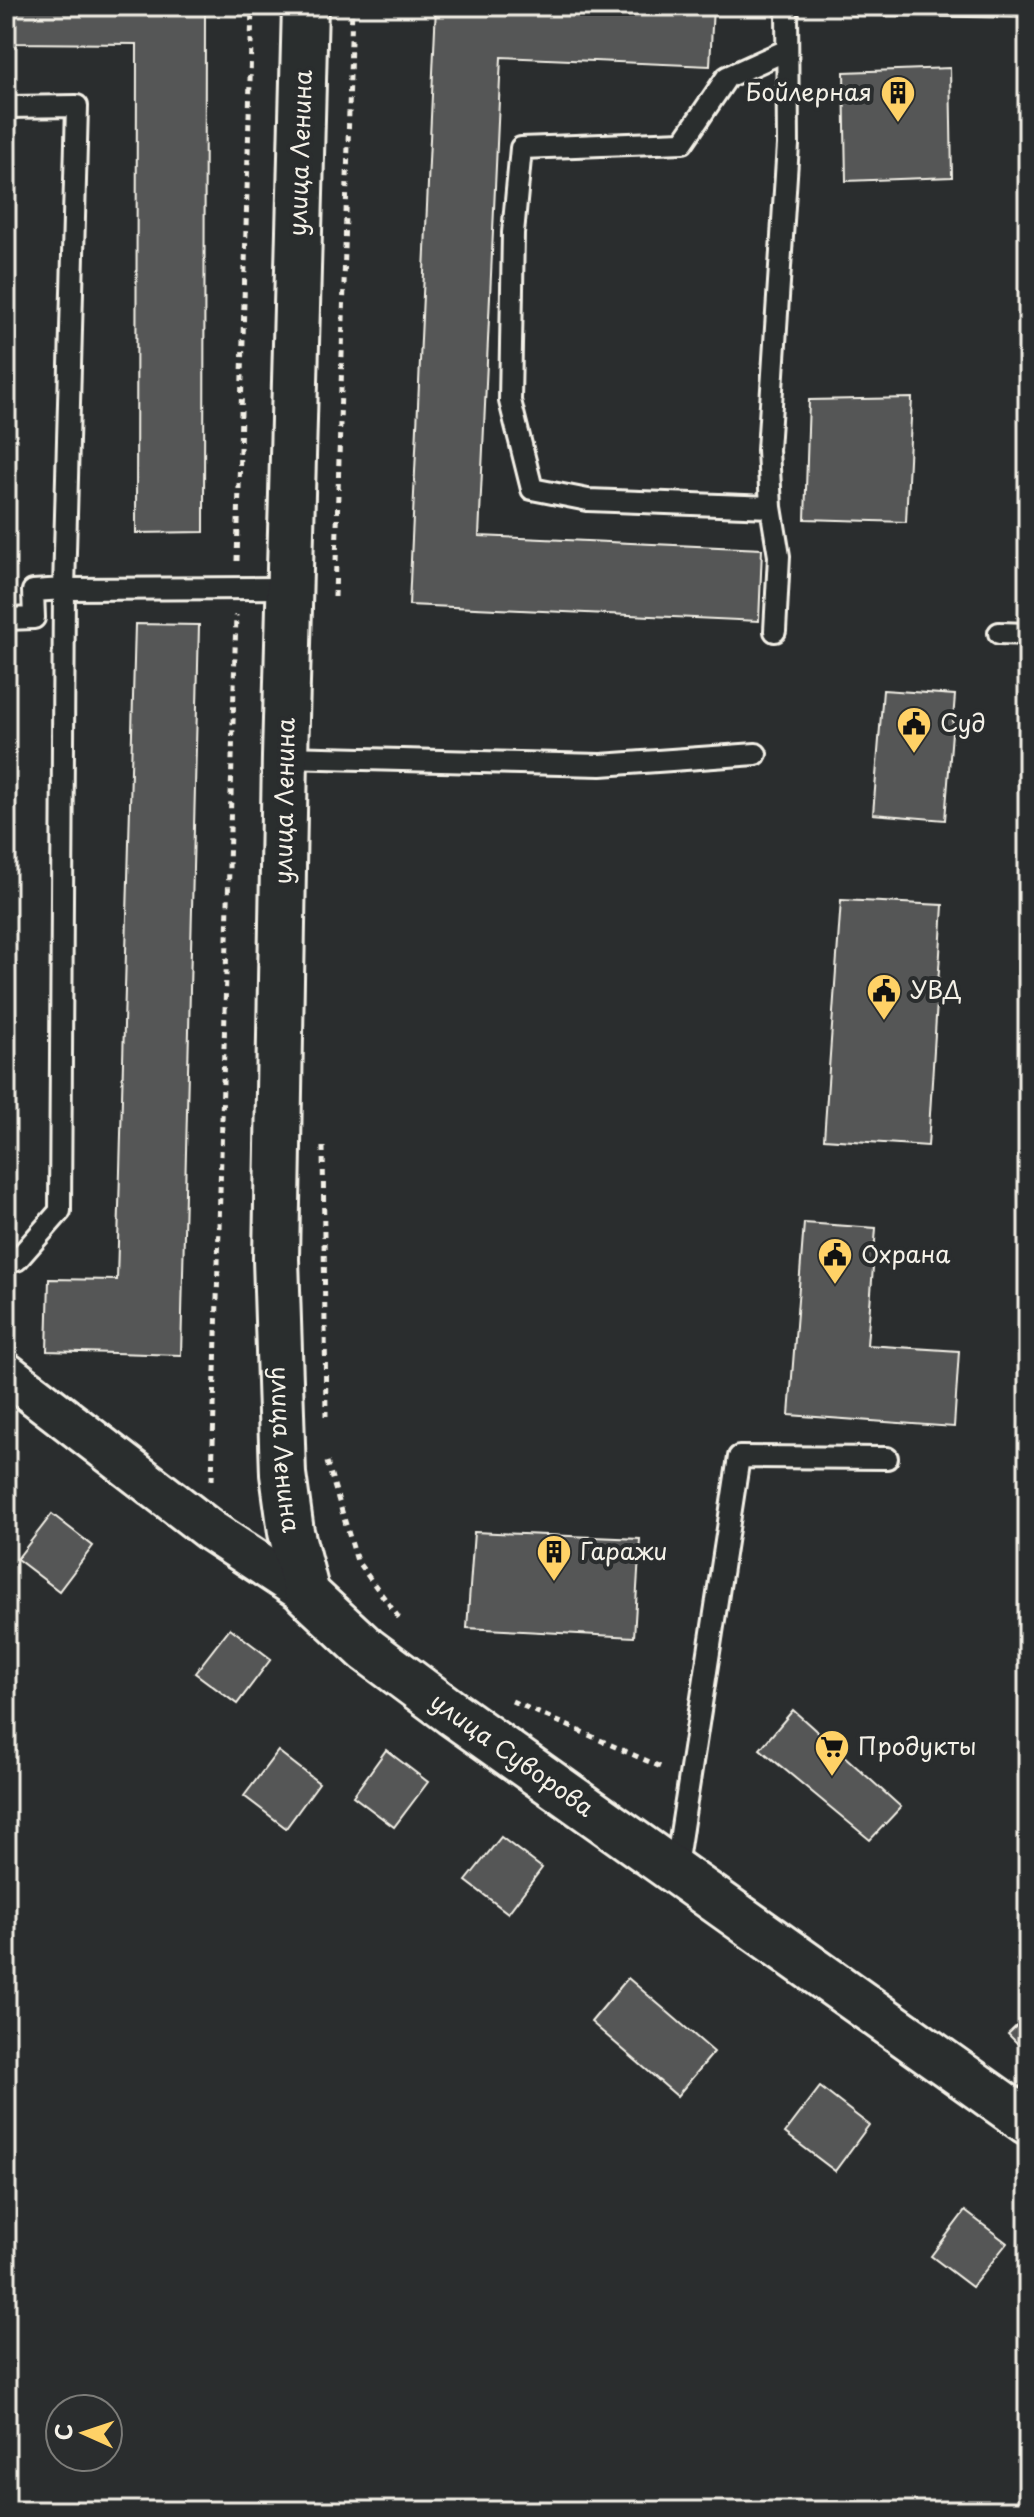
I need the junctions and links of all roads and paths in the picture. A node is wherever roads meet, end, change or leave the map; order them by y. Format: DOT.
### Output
graph roads {
  1 [pos="252,6"];
  2 [pos="305,6"];
  3 [pos="352,6"];
  4 [pos="787,6"];
  5 [pos="787,50"];
  6 [pos="6,107"];
  7 [pos="771,507"];
  8 [pos="289,588"];
  9 [pos="64,589"];
  10 [pos="237,589"];
  11 [pos="335,599"];
  12 [pos="6,619"];
  13 [pos="775,631"];
  14 [pos="999,633"];
  15 [pos="1028,634"];
  16 [pos="756,754"];
  17 [pos="285,757"];
  18 [pos="323,1132"];
  19 [pos="6,1262"];
  20 [pos="6,1373"];
  21 [pos="326,1417"];
  22 [pos="327,1449"];
  23 [pos="887,1458"];
  24 [pos="211,1531"];
  25 [pos="307,1594"];
  26 [pos="405,1627"];
  27 [pos="502,1697"];
  28 [pos="688,1779"];
  29 [pos="675,1873"];
  30 [pos="1028,2122"];
  1 -- 10 [label="path"];
  2 -- 8 [label="street, улица Ленина"];
  3 -- 11 [label="path"];
  4 -- 5 [label="lane"];
  5 -- 7 [label="lane"];
  5 -- 7 [label="lane"];
  6 -- 9 [label="lane"];
  7 -- 13 [label="lane"];
  8 -- 10 [label="lane"];
  8 -- 17 [label="street, улица Ленина"];
  9 -- 10 [label="lane"];
  9 -- 12 [label="lane"];
  9 -- 19 [label="lane"];
  10 -- 24 [label="path"];
  14 -- 15 [label="lane"];
  16 -- 17 [label="lane"];
  17 -- 25 [label="street, улица Ленина"];
  18 -- 21 [label="path"];
  20 -- 24 [label="street, улица Суворова"];
  22 -- 26 [label="path"];
  23 -- 28 [label="lane"];
  24 -- 25 [label="street, улица Суворова"];
  25 -- 29 [label="street, улица Суворова"];
  27 -- 28 [label="path"];
  28 -- 29 [label="lane"];
  29 -- 30 [label="street, улица Суворова"];
}
